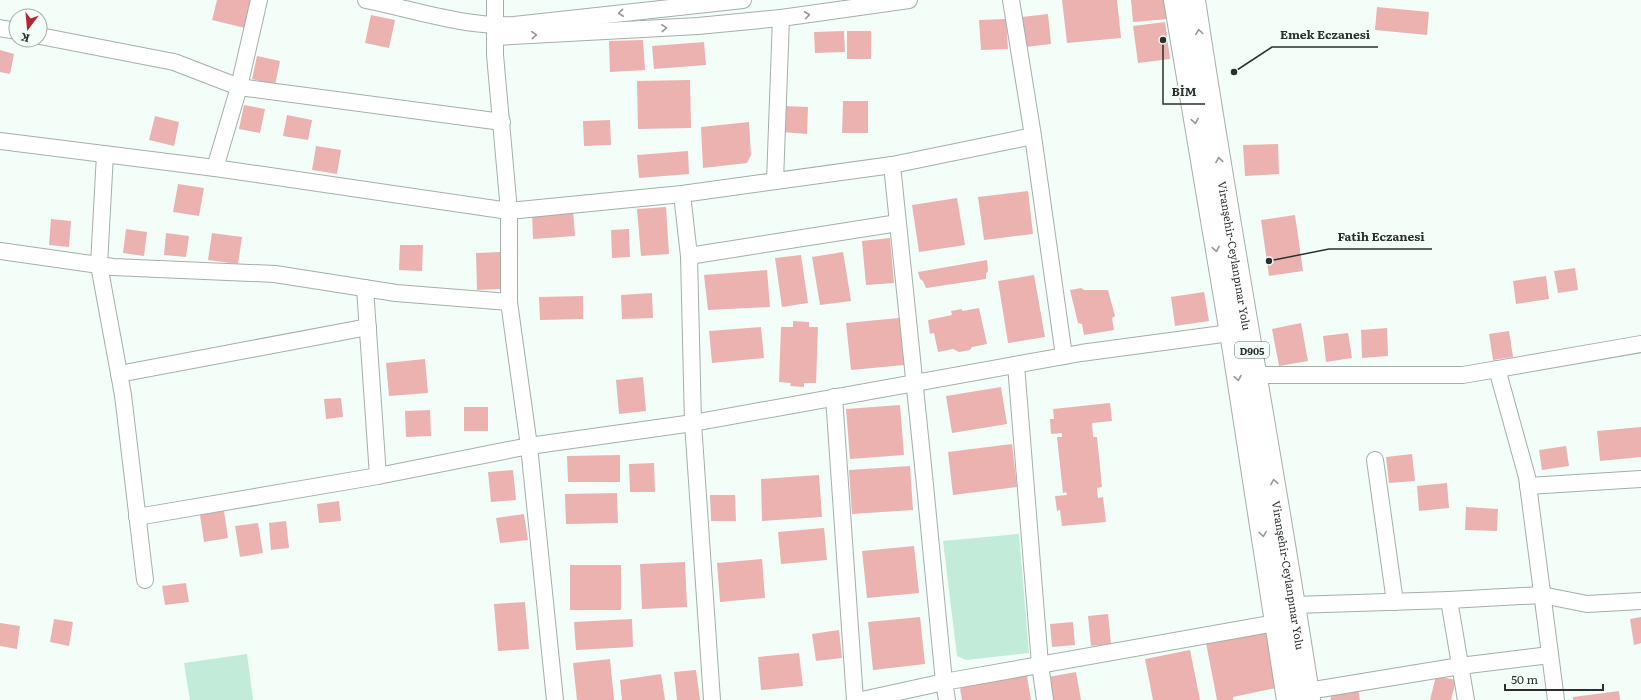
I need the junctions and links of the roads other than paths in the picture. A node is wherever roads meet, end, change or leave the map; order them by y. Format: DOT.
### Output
graph roads {
  1 [pos="259,0"];
  2 [pos="366,0"];
  3 [pos="495,0"];
  4 [pos="743,0"];
  5 [pos="909,0"];
  6 [pos="1011,0"];
  7 [pos="1174,0"];
  8 [pos="1194,0"];
  9 [pos="781,18"];
  10 [pos="495,32"];
  11 [pos="48,38"];
  12 [pos="239,87"];
  13 [pos="502,122"];
  14 [pos="1033,136"];
  15 [pos="0,141"];
  16 [pos="105,154"];
  17 [pos="892,165"];
  18 [pos="215,168"];
  19 [pos="775,181"];
  20 [pos="682,194"];
  21 [pos="509,211"];
  22 [pos="898,223"];
  23 [pos="0,251"];
  24 [pos="689,256"];
  25 [pos="98,265"];
  26 [pos="365,288"];
  27 [pos="509,302"];
  28 [pos="368,327"];
  29 [pos="1230,333"];
  30 [pos="1641,344"];
  31 [pos="1064,356"];
  32 [pos="1016,365"];
  33 [pos="1497,369"];
  34 [pos="119,374"];
  35 [pos="1256,375"];
  36 [pos="915,382"];
  37 [pos="834,397"];
  38 [pos="693,423"];
  39 [pos="528,446"];
  40 [pos="1375,460"];
  41 [pos="378,476"];
  42 [pos="1641,479"];
  43 [pos="1528,486"];
  44 [pos="137,518"];
  45 [pos="145,580"];
  46 [pos="1542,595"];
  47 [pos="1449,600"];
  48 [pos="1641,601"];
  49 [pos="1395,602"];
  50 [pos="1294,605"];
  51 [pos="1275,623"];
  52 [pos="1550,654"];
  53 [pos="1040,664"];
  54 [pos="1460,666"];
  55 [pos="944,682"];
  56 [pos="1308,696"];
  57 [pos="555,700"];
  58 [pos="712,700"];
  59 [pos="855,700"];
  60 [pos="862,700"];
  61 [pos="947,700"];
  62 [pos="1045,700"];
  63 [pos="1288,700"];
  64 [pos="1466,700"];
  65 [pos="1556,700"];
  1 -- 12 [label="street"];
  2 -- 10 [label="street"];
  3 -- 10 [label="street"];
  4 -- 10 [label="street, one-way"];
  9 -- 5 [label="street, one-way"];
  6 -- 14 [label="street"];
  7 -- 29 [label="main road, Viranşehir-Ceylanpınar Yolu / D905, one-way"];
  35 -- 8 [label="main road, Viranşehir-Ceylanpınar Yolu / D905, one-way"];
  10 -- 9 [label="street, one-way"];
  9 -- 19 [label="street"];
  10 -- 13 [label="street"];
  11 -- 12 [label="street"];
  12 -- 13 [label="street"];
  12 -- 18 [label="street"];
  13 -- 21 [label="street"];
  14 -- 17 [label="street"];
  14 -- 31 [label="street"];
  15 -- 16 [label="street"];
  16 -- 18 [label="street"];
  16 -- 25 [label="street"];
  17 -- 19 [label="street"];
  17 -- 22 [label="street"];
  18 -- 21 [label="street"];
  19 -- 20 [label="street"];
  20 -- 21 [label="street"];
  20 -- 24 [label="street"];
  21 -- 27 [label="street"];
  22 -- 24 [label="street"];
  22 -- 36 [label="street"];
  23 -- 25 [label="street"];
  24 -- 38 [label="street"];
  25 -- 26 [label="street"];
  25 -- 34 [label="street"];
  26 -- 27 [label="street"];
  26 -- 28 [label="street"];
  27 -- 39 [label="street"];
  28 -- 34 [label="street"];
  28 -- 41 [label="street"];
  29 -- 31 [label="street"];
  29 -- 51 [label="main road, Viranşehir-Ceylanpınar Yolu / D905, one-way"];
  30 -- 33 [label="street"];
  31 -- 32 [label="street"];
  32 -- 36 [label="street"];
  32 -- 53 [label="street"];
  33 -- 35 [label="street"];
  33 -- 43 [label="street"];
  34 -- 44 [label="street"];
  50 -- 35 [label="main road, Viranşehir-Ceylanpınar Yolu / D905, one-way"];
  36 -- 37 [label="street"];
  36 -- 55 [label="street"];
  37 -- 38 [label="street"];
  37 -- 59 [label="street"];
  38 -- 39 [label="street"];
  38 -- 58 [label="street"];
  39 -- 41 [label="street"];
  39 -- 57 [label="street"];
  40 -- 49 [label="street"];
  41 -- 44 [label="street"];
  42 -- 43 [label="street"];
  43 -- 46 [label="street"];
  44 -- 45 [label="street"];
  46 -- 47 [label="street"];
  46 -- 48 [label="street"];
  46 -- 52 [label="street"];
  47 -- 49 [label="street"];
  47 -- 54 [label="street"];
  49 -- 50 [label="street"];
  50 -- 56 [label="main road, Viranşehir-Ceylanpınar Yolu / D905"];
  51 -- 53 [label="street"];
  51 -- 63 [label="main road, Viranşehir-Ceylanpınar Yolu / D905"];
  52 -- 54 [label="street"];
  52 -- 65 [label="street"];
  53 -- 55 [label="street"];
  53 -- 62 [label="street"];
  54 -- 56 [label="street"];
  54 -- 64 [label="street"];
  55 -- 60 [label="street"];
  55 -- 61 [label="street"];
}
